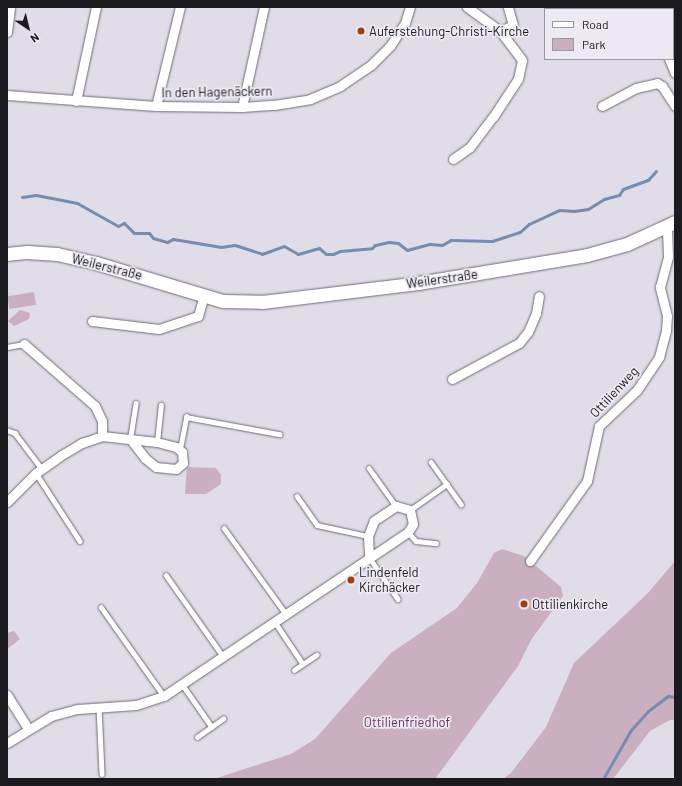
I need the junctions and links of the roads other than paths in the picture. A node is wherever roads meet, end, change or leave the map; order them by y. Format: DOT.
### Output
graph roads {
  1 [pos="10,7"];
  2 [pos="96,7"];
  3 [pos="180,7"];
  4 [pos="264,7"];
  5 [pos="410,7"];
  6 [pos="467,7"];
  7 [pos="508,7"];
  8 [pos="500,31"];
  9 [pos="7,32"];
  10 [pos="669,60"];
  11 [pos="675,73"];
  12 [pos="7,95"];
  13 [pos="76,101"];
  14 [pos="156,106"];
  15 [pos="602,106"];
  16 [pos="675,106"];
  17 [pos="242,107"];
  18 [pos="453,159"];
  19 [pos="671,225"];
  20 [pos="7,254"];
  21 [pos="204,295"];
  22 [pos="540,296"];
  23 [pos="92,321"];
  24 [pos="24,344"];
  25 [pos="7,347"];
  26 [pos="452,379"];
  27 [pos="136,402"];
  28 [pos="161,405"];
  29 [pos="7,430"];
  30 [pos="280,434"];
  31 [pos="102,436"];
  32 [pos="130,439"];
  33 [pos="157,442"];
  34 [pos="180,449"];
  35 [pos="431,462"];
  36 [pos="369,468"];
  37 [pos="39,471"];
  38 [pos="446,484"];
  39 [pos="296,496"];
  40 [pos="7,502"];
  41 [pos="461,504"];
  42 [pos="396,506"];
  43 [pos="410,510"];
  44 [pos="224,528"];
  45 [pos="408,532"];
  46 [pos="368,536"];
  47 [pos="80,541"];
  48 [pos="436,543"];
  49 [pos="369,558"];
  50 [pos="530,561"];
  51 [pos="166,575"];
  52 [pos="398,599"];
  53 [pos="100,607"];
  54 [pos="286,614"];
  55 [pos="275,622"];
  56 [pos="316,655"];
  57 [pos="224,656"];
  58 [pos="303,664"];
  59 [pos="294,670"];
  60 [pos="182,684"];
  61 [pos="7,695"];
  62 [pos="164,696"];
  63 [pos="99,707"];
  64 [pos="223,719"];
  65 [pos="212,727"];
  66 [pos="28,729"];
  67 [pos="197,737"];
  68 [pos="7,743"];
  69 [pos="102,774"];
  1 -- 9 [label="street"];
  2 -- 13 [label="street"];
  3 -- 14 [label="street"];
  4 -- 17 [label="street"];
  5 -- 17 [label="street, In den Hagenäckern"];
  6 -- 8 [label="street"];
  7 -- 8 [label="street"];
  8 -- 18 [label="street"];
  10 -- 11 [label="street"];
  12 -- 13 [label="street, In den Hagenäckern"];
  13 -- 14 [label="street, In den Hagenäckern"];
  14 -- 17 [label="street, In den Hagenäckern"];
  15 -- 16 [label="street"];
  19 -- 21 [label="main road, Weilerstraße"];
  19 -- 50 [label="street, Ottilienweg"];
  20 -- 21 [label="main road, Weilerstraße"];
  21 -- 23 [label="street"];
  22 -- 26 [label="street"];
  24 -- 25 [label="lane"];
  24 -- 31 [label="street"];
  27 -- 32 [label="lane"];
  28 -- 33 [label="lane"];
  29 -- 37 [label="lane"];
  30 -- 34 [label="lane"];
  31 -- 32 [label="street"];
  31 -- 37 [label="street"];
  32 -- 33 [label="street"];
  32 -- 34 [label="street"];
  33 -- 34 [label="street"];
  35 -- 38 [label="lane"];
  36 -- 42 [label="lane"];
  37 -- 40 [label="street"];
  37 -- 47 [label="lane"];
  38 -- 41 [label="lane"];
  38 -- 43 [label="lane"];
  39 -- 46 [label="lane"];
  42 -- 43 [label="street"];
  42 -- 46 [label="street"];
  43 -- 45 [label="street"];
  44 -- 54 [label="lane"];
  45 -- 48 [label="lane"];
  45 -- 49 [label="street"];
  46 -- 49 [label="street"];
  49 -- 52 [label="lane"];
  49 -- 54 [label="street"];
  51 -- 57 [label="lane"];
  53 -- 62 [label="lane"];
  54 -- 55 [label="street"];
  55 -- 57 [label="street"];
  55 -- 58 [label="lane"];
  56 -- 58 [label="lane"];
  57 -- 60 [label="street"];
  58 -- 59 [label="lane"];
  60 -- 62 [label="street"];
  60 -- 65 [label="lane"];
  61 -- 66 [label="street"];
  62 -- 63 [label="street"];
  63 -- 66 [label="street"];
  63 -- 69 [label="lane"];
  64 -- 65 [label="lane"];
  65 -- 67 [label="lane"];
  66 -- 68 [label="street"];
}
